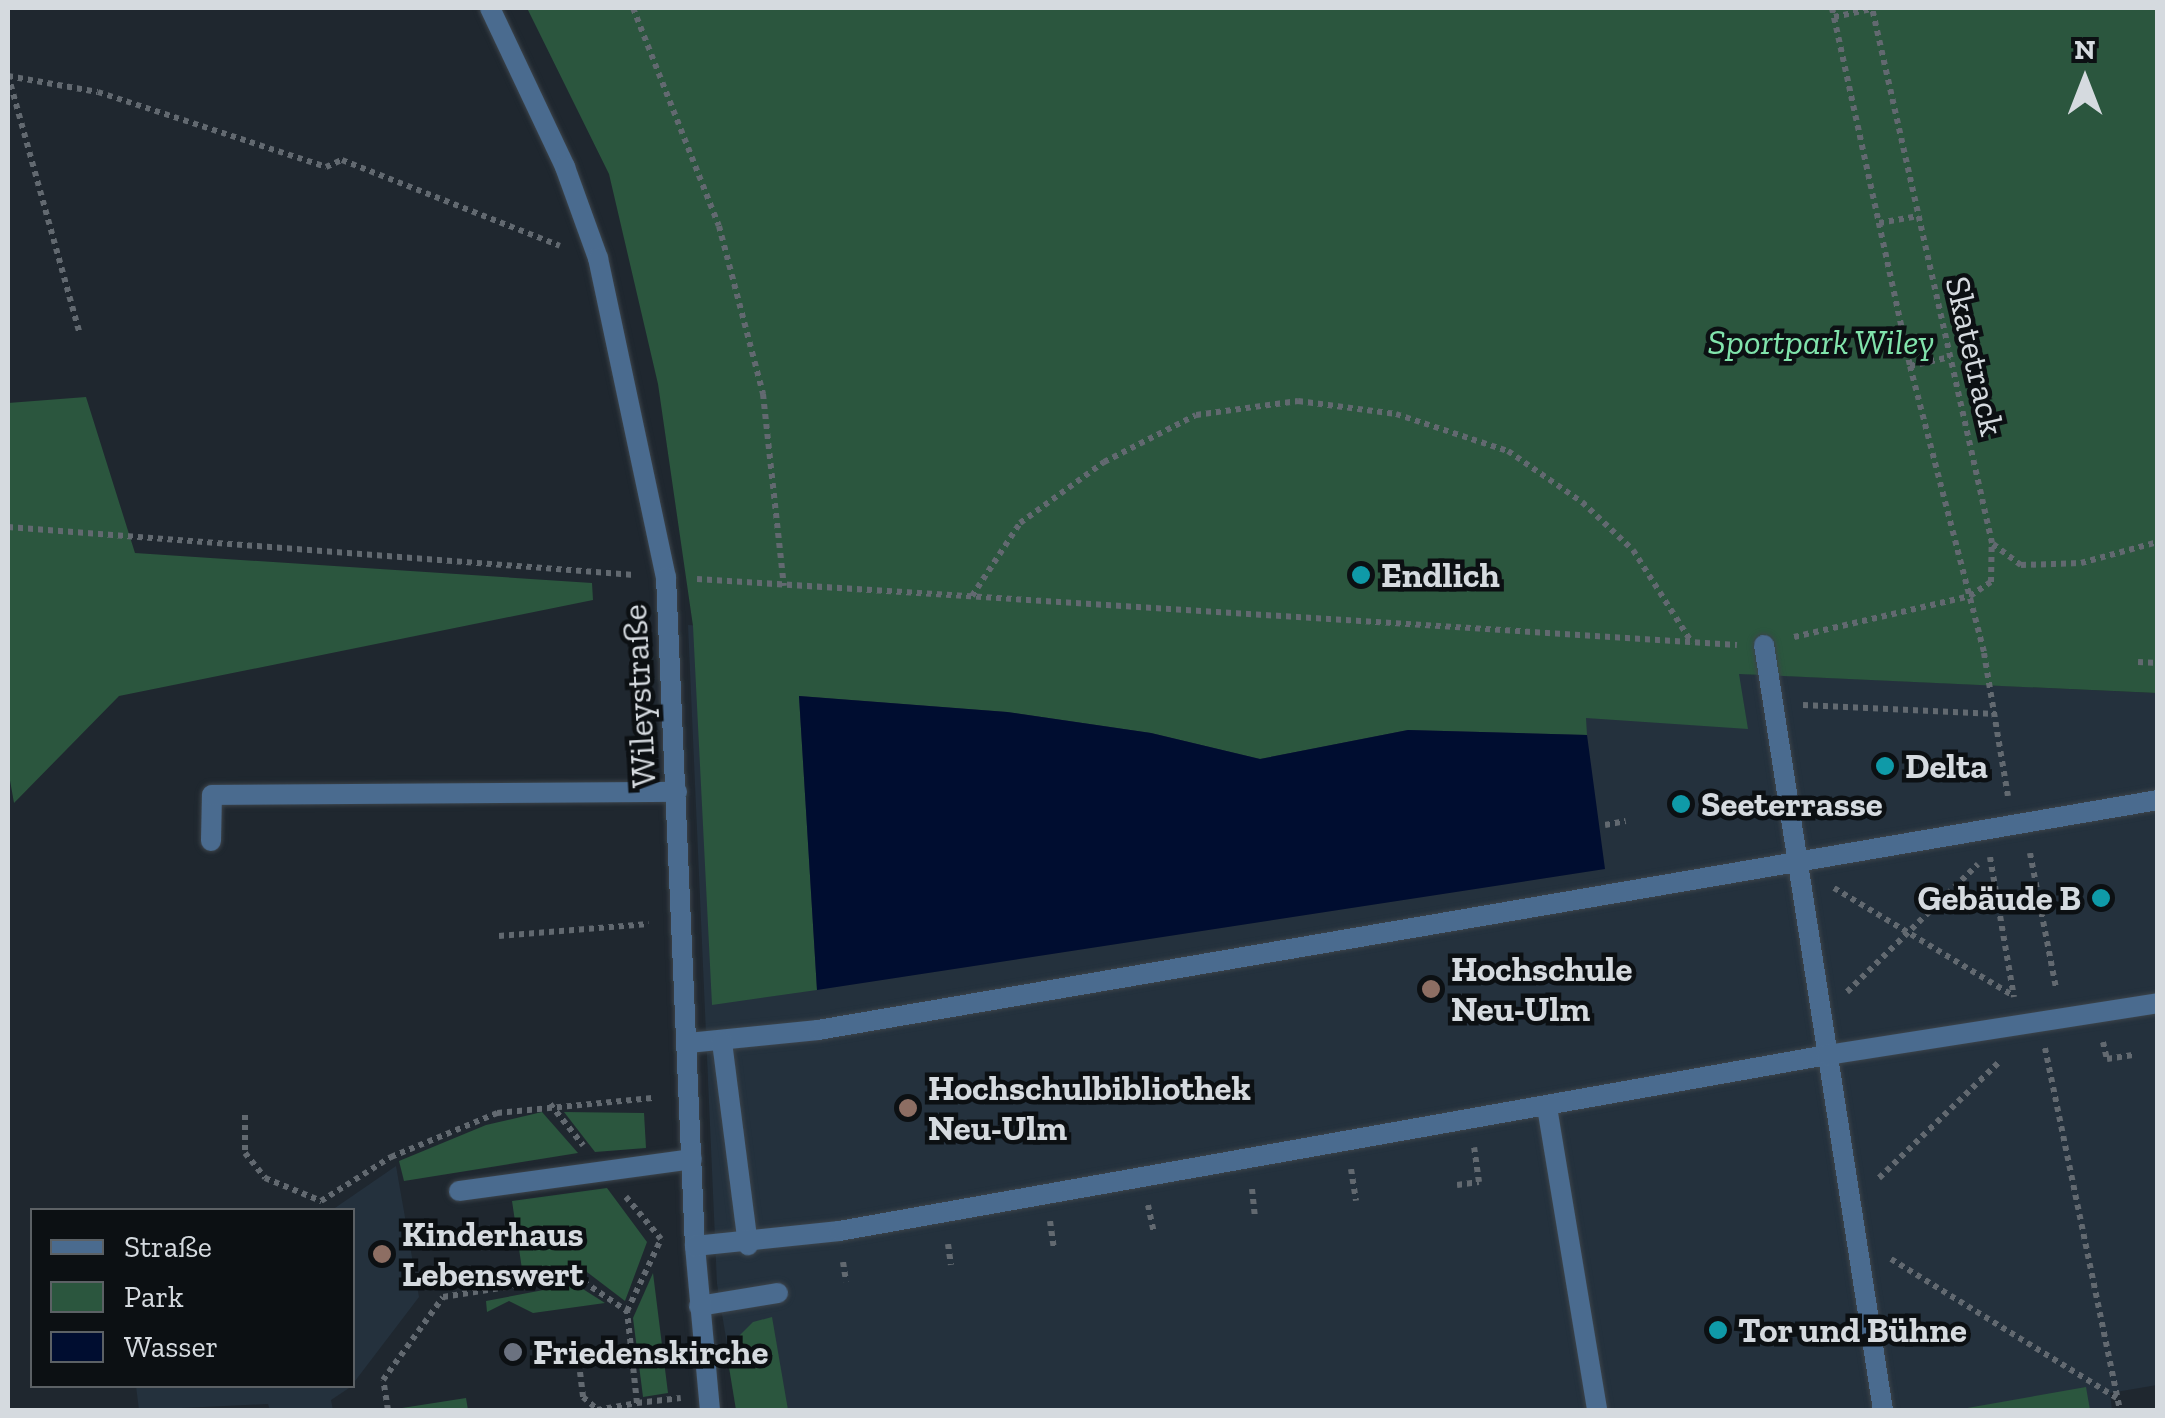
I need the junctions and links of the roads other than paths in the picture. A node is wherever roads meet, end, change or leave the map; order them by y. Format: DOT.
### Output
graph roads {
  1 [pos="490,8"];
  2 [pos="1764,644"];
  3 [pos="677,792"];
  4 [pos="2158,800"];
  5 [pos="210,841"];
  6 [pos="1794,864"];
  7 [pos="2158,1003"];
  8 [pos="722,1042"];
  9 [pos="688,1043"];
  10 [pos="1827,1055"];
  11 [pos="1548,1106"];
  12 [pos="692,1159"];
  13 [pos="458,1191"];
  14 [pos="748,1244"];
  15 [pos="695,1246"];
  16 [pos="778,1294"];
  17 [pos="699,1306"];
  18 [pos="709,1403"];
  19 [pos="1596,1410"];
  20 [pos="1883,1410"];
  1 -- 3 [label="street, Wileystraße"];
  2 -- 6 [label="street"];
  3 -- 5 [label="street"];
  3 -- 9 [label="street, Wileystraße"];
  4 -- 6 [label="street"];
  6 -- 8 [label="street"];
  6 -- 10 [label="street"];
  7 -- 10 [label="street"];
  8 -- 9 [label="street"];
  8 -- 14 [label="street"];
  9 -- 12 [label="street, Wileystraße"];
  10 -- 11 [label="street"];
  10 -- 20 [label="street"];
  11 -- 14 [label="street"];
  11 -- 19 [label="street"];
  12 -- 13 [label="street"];
  12 -- 15 [label="street, Wileystraße"];
  14 -- 15 [label="street"];
  15 -- 17 [label="street, Wileystraße"];
  16 -- 17 [label="street"];
  17 -- 18 [label="street, Wileystraße"];
}
